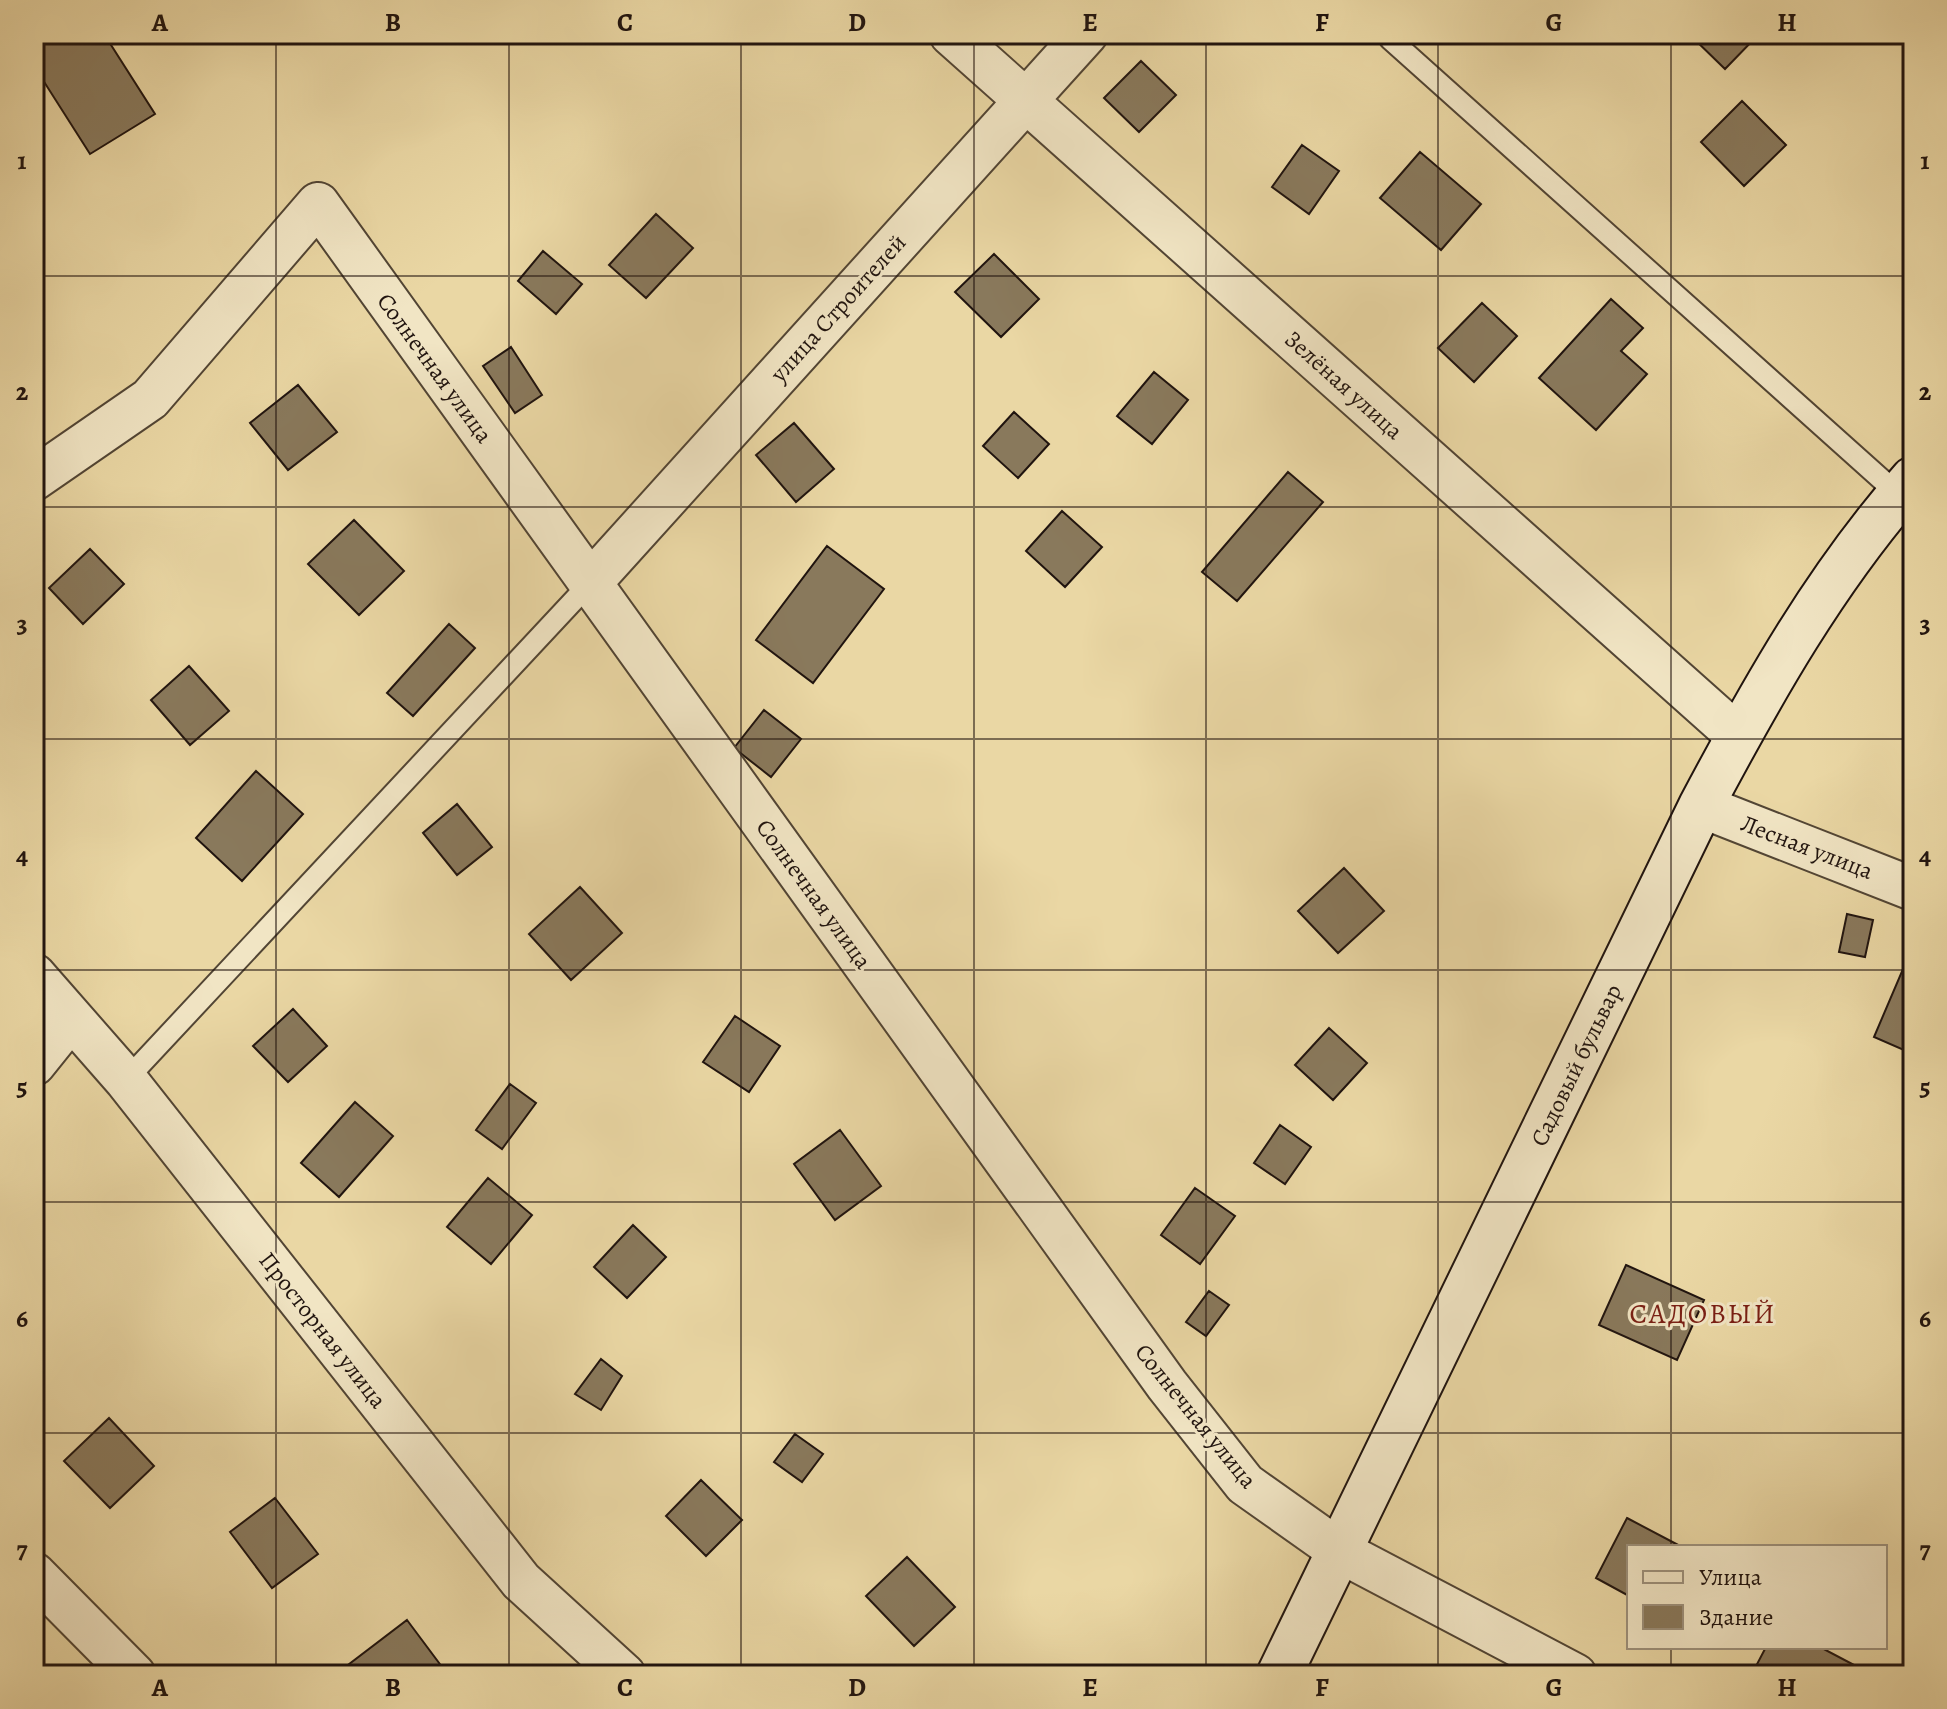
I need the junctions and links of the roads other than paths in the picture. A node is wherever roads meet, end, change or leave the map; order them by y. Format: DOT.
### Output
graph roads {
  1 [pos="951,34"];
  2 [pos="1086,34"];
  3 [pos="1390,39"];
  4 [pos="1026,100"];
  5 [pos="34,479"];
  6 [pos="1906,487"];
  7 [pos="590,583"];
  8 [pos="1738,736"];
  9 [pos="1701,806"];
  10 [pos="1913,889"];
  11 [pos="34,975"];
  12 [pos="71,1018"];
  13 [pos="34,1064"];
  14 [pos="126,1080"];
  15 [pos="1341,1552"];
  16 [pos="34,1574"];
  17 [pos="134,1675"];
  18 [pos="624,1675"];
  19 [pos="1279,1675"];
  20 [pos="1575,1675"];
  1 -- 4 [label="street, Зелёная улица"];
  2 -- 4 [label="street, улица Строителей"];
  3 -- 6 [label="lane"];
  4 -- 7 [label="street, улица Строителей"];
  4 -- 8 [label="street, Зелёная улица"];
  5 -- 7 [label="street, Солнечная улица"];
  6 -- 8 [label="street, Садовый бульвар"];
  7 -- 14 [label="lane"];
  7 -- 15 [label="street, Солнечная улица"];
  8 -- 9 [label="street, Садовый бульвар"];
  9 -- 10 [label="street, Лесная улица"];
  9 -- 15 [label="street, Садовый бульвар"];
  11 -- 12 [label="street, Просторная улица"];
  12 -- 13 [label="street"];
  12 -- 14 [label="street, Просторная улица"];
  14 -- 18 [label="street, Просторная улица"];
  15 -- 19 [label="street, Садовый бульвар"];
  15 -- 20 [label="street, Солнечная улица"];
  16 -- 17 [label="street"];
}
